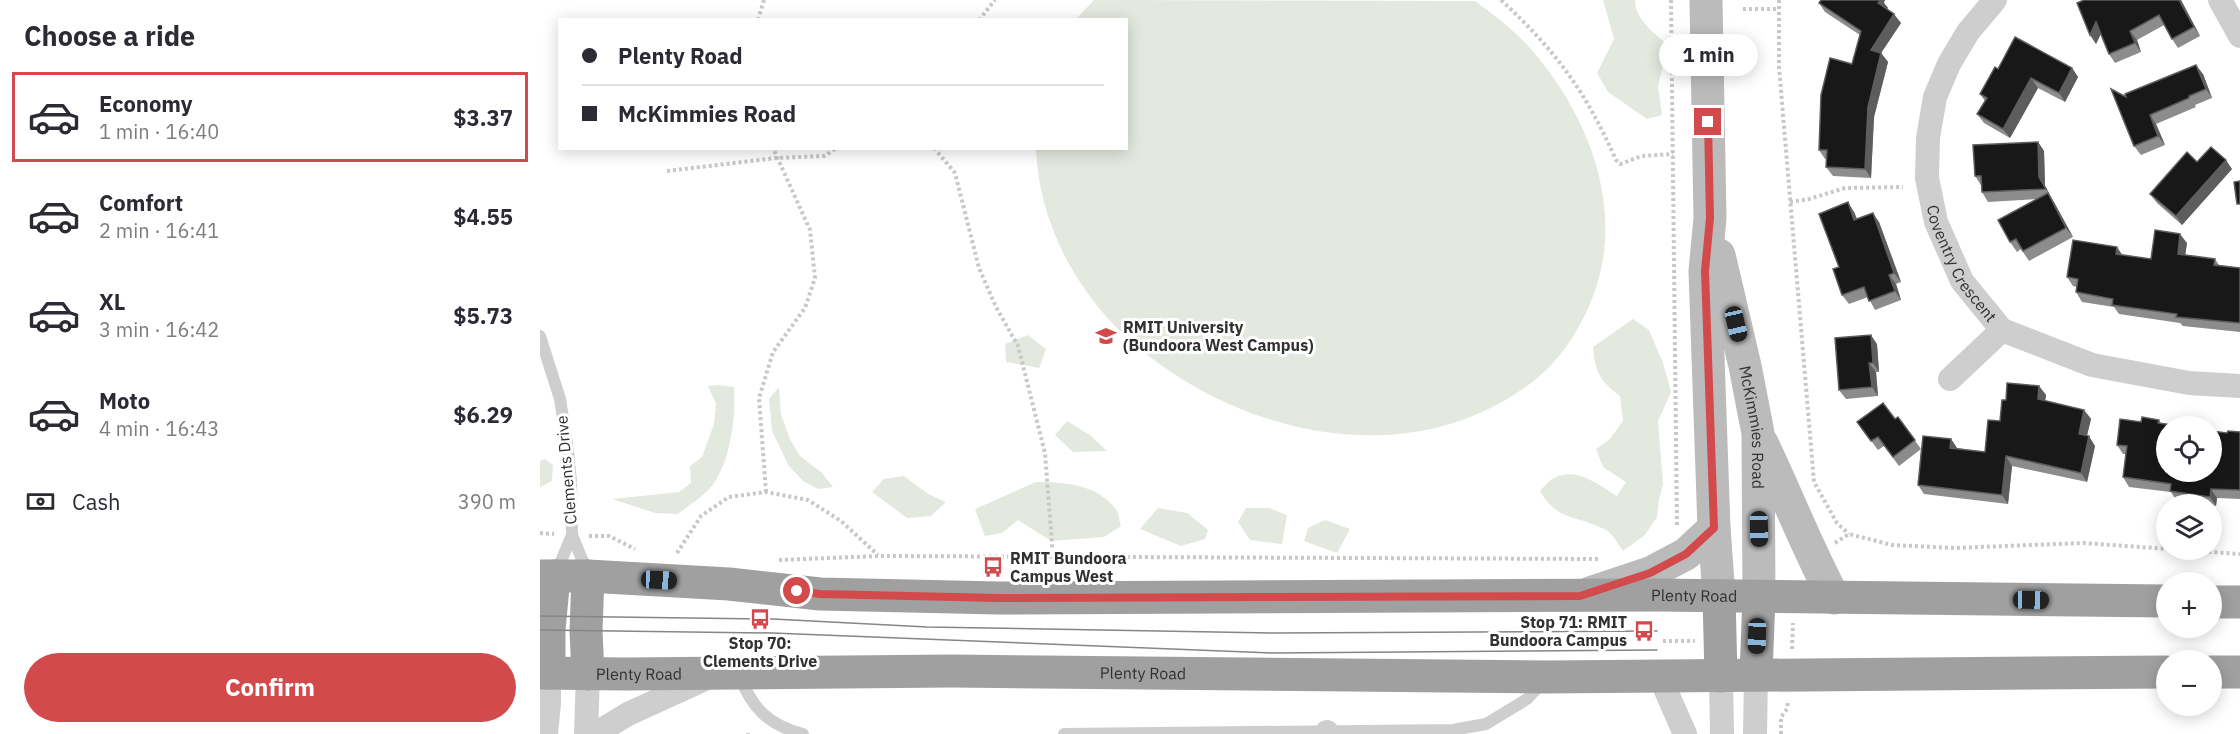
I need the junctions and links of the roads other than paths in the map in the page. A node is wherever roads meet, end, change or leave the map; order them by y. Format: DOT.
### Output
graph roads {
  1 [pos="1706,0"];
  2 [pos="1995,0"];
  3 [pos="2220,0"];
  4 [pos="2240,36"];
  5 [pos="1710,218"];
  6 [pos="2002,330"];
  7 [pos="540,336"];
  8 [pos="1950,379"];
  9 [pos="2240,386"];
  10 [pos="1758,433"];
  11 [pos="1714,528"];
  12 [pos="572,535"];
  13 [pos="547,576"];
  14 [pos="588,576"];
  15 [pos="1580,596"];
  16 [pos="1719,596"];
  17 [pos="1758,597"];
  18 [pos="1834,598"];
  19 [pos="2156,601"];
  20 [pos="2222,602"];
  21 [pos="2240,602"];
  22 [pos="2156,672"];
  23 [pos="2222,672"];
  24 [pos="2240,672"];
  25 [pos="545,673"];
  26 [pos="727,673"];
  27 [pos="588,674"];
  28 [pos="1756,675"];
  29 [pos="1721,676"];
  30 [pos="1547,677"];
  31 [pos="1660,677"];
  32 [pos="1327,733"];
  33 [pos="546,734"];
  34 [pos="586,734"];
  35 [pos="595,734"];
  36 [pos="803,734"];
  37 [pos="1065,734"];
  38 [pos="1685,734"];
  39 [pos="1722,734"];
  40 [pos="1755,734"];
  1 -- 5 [label="main road, McKimmies Road"];
  2 -- 6 [label="street, Coventry Crescent"];
  3 -- 4 [label="street"];
  5 -- 10 [label="main road, McKimmies Road"];
  5 -- 11 [label="main road, McKimmies Road"];
  6 -- 8 [label="street"];
  6 -- 9 [label="street, Coventry Crescent"];
  7 -- 12 [label="lane, Clements Drive"];
  10 -- 17 [label="main road, McKimmies Road"];
  10 -- 18 [label="main road"];
  11 -- 15 [label="main road"];
  11 -- 16 [label="main road, McKimmies Road"];
  12 -- 13 [label="lane, Clements Drive"];
  12 -- 14 [label="lane, Clements Drive"];
  13 -- 14 [label="highway, Plenty Road"];
  13 -- 25 [label="highway"];
  14 -- 15 [label="highway, Plenty Road"];
  14 -- 27 [label="highway"];
  15 -- 16 [label="highway, Plenty Road"];
  16 -- 17 [label="highway, Plenty Road"];
  16 -- 29 [label="highway, McKimmies Road"];
  17 -- 18 [label="highway, Plenty Road"];
  17 -- 28 [label="highway, McKimmies Road"];
  18 -- 19 [label="highway, Plenty Road"];
  20 -- 21 [label="highway"];
  22 -- 28 [label="highway, Plenty Road"];
  23 -- 24 [label="highway"];
  25 -- 27 [label="highway, Plenty Road"];
  25 -- 33 [label="street"];
  26 -- 27 [label="highway, Plenty Road"];
  26 -- 30 [label="highway, Plenty Road"];
  26 -- 35 [label="street"];
  26 -- 36 [label="lane"];
  27 -- 34 [label="street"];
  28 -- 29 [label="highway, Plenty Road"];
  28 -- 40 [label="street"];
  29 -- 31 [label="highway, Plenty Road"];
  29 -- 39 [label="street"];
  30 -- 31 [label="highway, Plenty Road"];
  30 -- 32 [label="lane"];
  31 -- 38 [label="street"];
  32 -- 37 [label="lane"];
}
